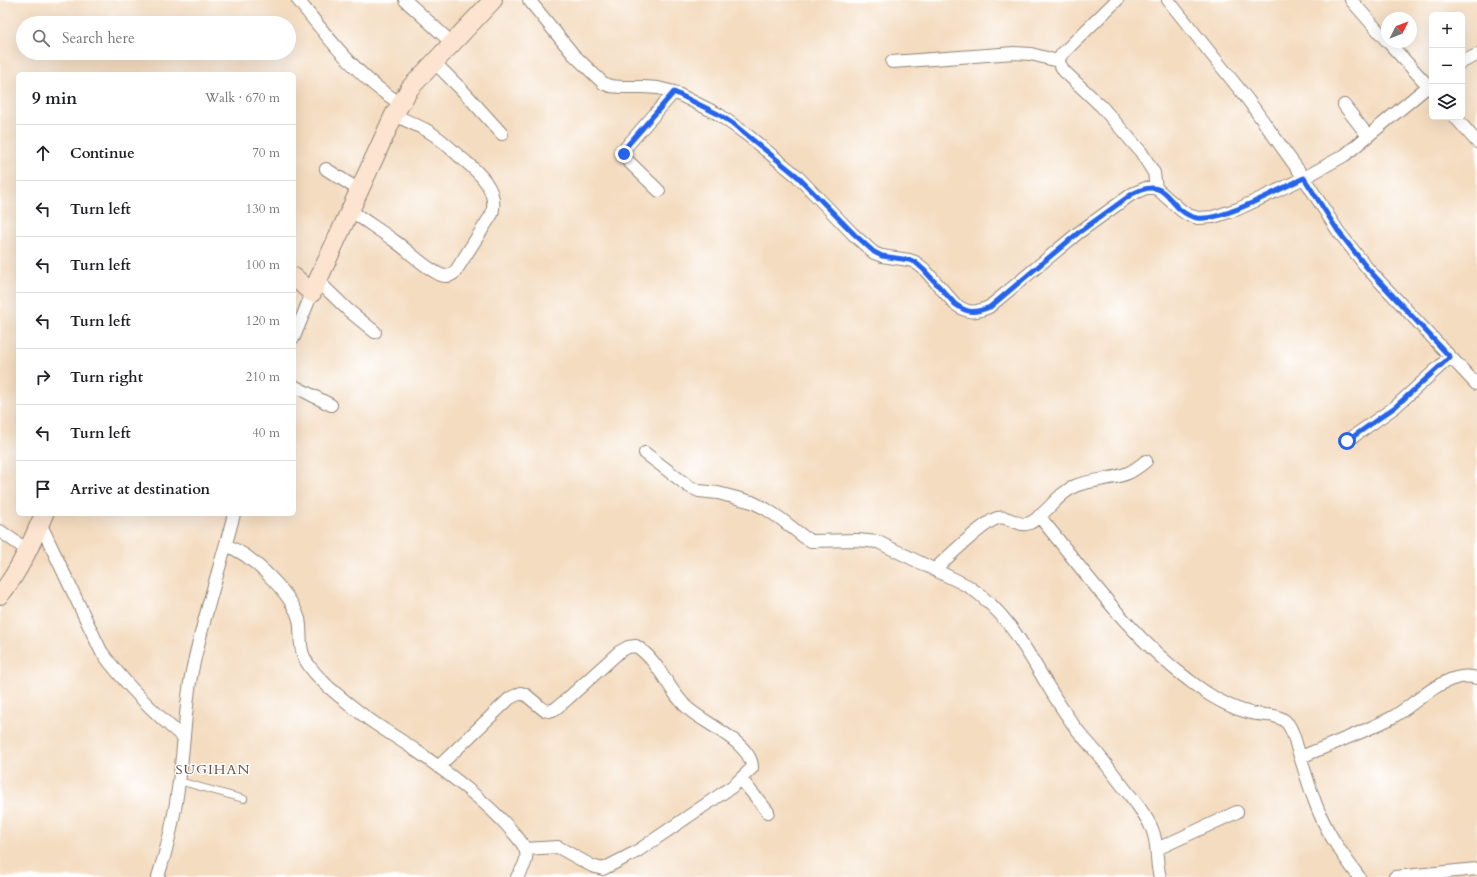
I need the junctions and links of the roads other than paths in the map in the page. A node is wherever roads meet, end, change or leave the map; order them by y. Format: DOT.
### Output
graph roads {
  1 [pos="298,0"];
  2 [pos="405,0"];
  3 [pos="493,0"];
  4 [pos="529,0"];
  5 [pos="1117,0"];
  6 [pos="1168,0"];
  7 [pos="1351,0"];
  8 [pos="1381,35"];
  9 [pos="453,44"];
  10 [pos="1393,48"];
  11 [pos="1477,55"];
  12 [pos="1058,61"];
  13 [pos="1465,61"];
  14 [pos="434,62"];
  15 [pos="892,62"];
  16 [pos="1429,84"];
  17 [pos="1429,88"];
  18 [pos="674,92"];
  19 [pos="1344,105"];
  20 [pos="397,110"];
  21 [pos="1459,120"];
  22 [pos="502,134"];
  23 [pos="1368,136"];
  24 [pos="1477,142"];
  25 [pos="326,169"];
  26 [pos="1304,178"];
  27 [pos="1156,188"];
  28 [pos="359,190"];
  29 [pos="659,191"];
  30 [pos="350,210"];
  31 [pos="296,278"];
  32 [pos="315,287"];
  33 [pos="296,332"];
  34 [pos="375,332"];
  35 [pos="1450,357"];
  36 [pos="1476,384"];
  37 [pos="296,387"];
  38 [pos="331,405"];
  39 [pos="1347,441"];
  40 [pos="645,453"];
  41 [pos="1146,461"];
  42 [pos="233,516"];
  43 [pos="1039,516"];
  44 [pos="42,519"];
  45 [pos="0,531"];
  46 [pos="226,545"];
  47 [pos="27,550"];
  48 [pos="934,570"];
  49 [pos="0,595"];
  50 [pos="1477,678"];
  51 [pos="184,738"];
  52 [pos="1301,757"];
  53 [pos="438,767"];
  54 [pos="741,779"];
  55 [pos="179,781"];
  56 [pos="244,799"];
  57 [pos="768,812"];
  58 [pos="1237,812"];
  59 [pos="525,849"];
  60 [pos="1157,849"];
  61 [pos="1477,869"];
  62 [pos="158,877"];
  63 [pos="517,877"];
  64 [pos="1160,877"];
  65 [pos="1359,877"];
  66 [pos="1399,877"];
  1 -- 20 [label="street"];
  2 -- 9 [label="street"];
  3 -- 9 [label="street"];
  4 -- 18 [label="street"];
  5 -- 12 [label="street"];
  6 -- 26 [label="street"];
  7 -- 8 [label="street"];
  9 -- 14 [label="street"];
  10 -- 16 [label="street"];
  11 -- 13 [label="street"];
  12 -- 15 [label="street"];
  12 -- 27 [label="street"];
  14 -- 20 [label="street"];
  14 -- 22 [label="street"];
  17 -- 23 [label="street"];
  18 -- 27 [label="street"];
  18 -- 29 [label="street"];
  19 -- 23 [label="street"];
  20 -- 28 [label="street"];
  20 -- 30 [label="street"];
  21 -- 24 [label="street"];
  23 -- 26 [label="street"];
  25 -- 28 [label="street"];
  26 -- 27 [label="street"];
  26 -- 35 [label="street"];
  28 -- 30 [label="street"];
  30 -- 32 [label="street"];
  31 -- 32 [label="street"];
  32 -- 33 [label="street"];
  32 -- 34 [label="street"];
  35 -- 36 [label="street"];
  35 -- 39 [label="street"];
  37 -- 38 [label="street"];
  40 -- 48 [label="street"];
  41 -- 43 [label="street"];
  42 -- 46 [label="street"];
  43 -- 48 [label="street"];
  43 -- 52 [label="street"];
  44 -- 47 [label="street"];
  44 -- 51 [label="street"];
  45 -- 47 [label="street"];
  46 -- 51 [label="street"];
  46 -- 53 [label="street"];
  47 -- 49 [label="street"];
  48 -- 60 [label="street"];
  50 -- 52 [label="street"];
  51 -- 55 [label="street"];
  52 -- 65 [label="street"];
  53 -- 54 [label="street"];
  53 -- 59 [label="street"];
  54 -- 57 [label="street"];
  54 -- 59 [label="street"];
  55 -- 56 [label="lane"];
  55 -- 62 [label="street"];
  58 -- 60 [label="street"];
  59 -- 63 [label="street"];
  60 -- 64 [label="street"];
  61 -- 66 [label="street"];
}
